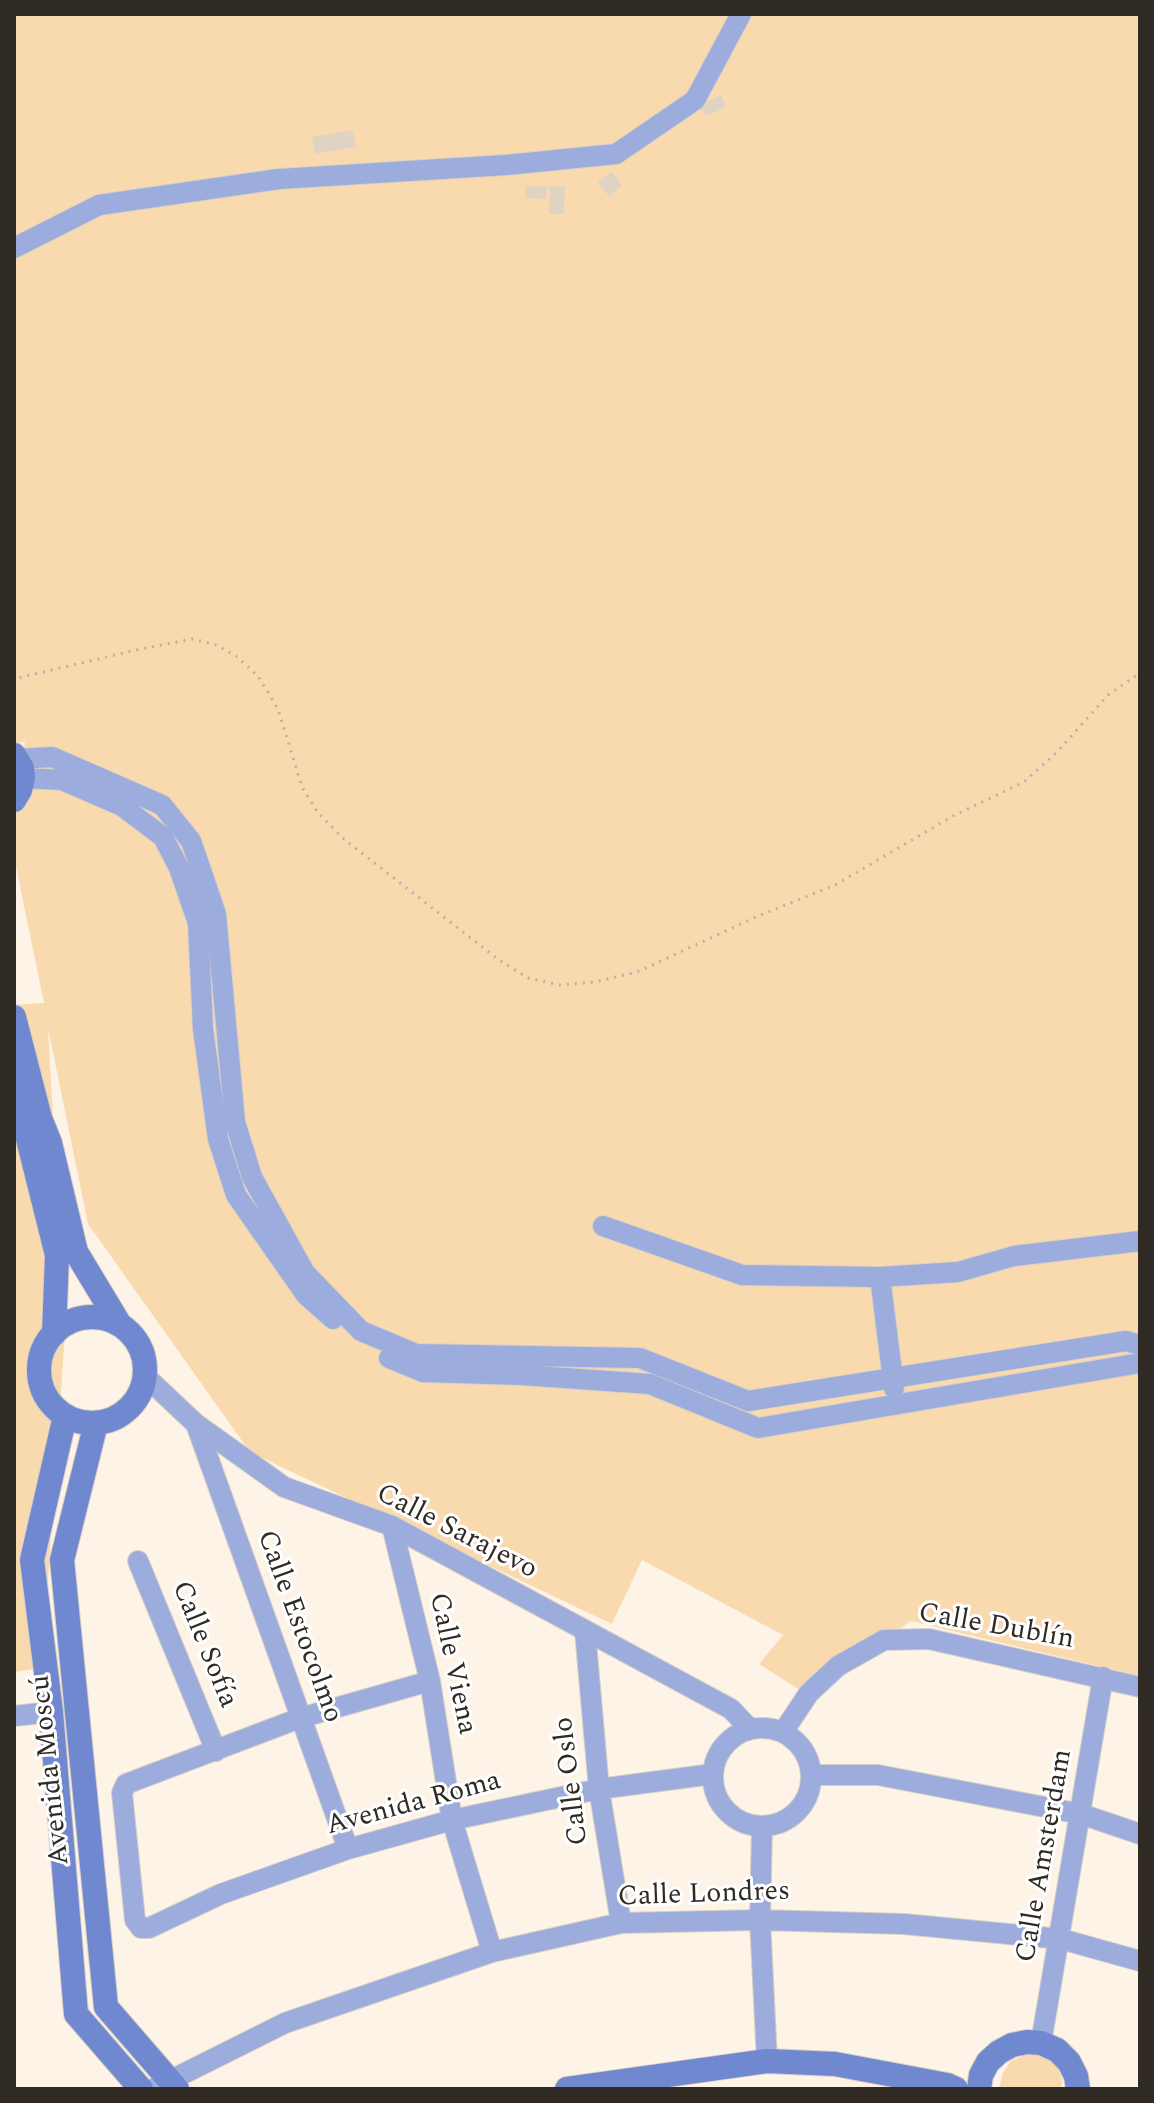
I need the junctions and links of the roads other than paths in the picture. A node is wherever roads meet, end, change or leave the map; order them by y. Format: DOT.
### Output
graph roads {
  1 [pos="741,14"];
  2 [pos="14,248"];
  3 [pos="17,773"];
  4 [pos="210,953"];
  5 [pos="14,1017"];
  6 [pos="14,1083"];
  7 [pos="32,1121"];
  8 [pos="239,1136"];
  9 [pos="218,1139"];
  10 [pos="603,1226"];
  11 [pos="1140,1241"];
  12 [pos="66,1254"];
  13 [pos="880,1277"];
  14 [pos="120,1325"];
  15 [pos="54,1334"];
  16 [pos="1140,1345"];
  17 [pos="1140,1363"];
  18 [pos="503,1364"];
  19 [pos="145,1376"];
  20 [pos="892,1378"];
  21 [pos="897,1404"];
  22 [pos="65,1416"];
  23 [pos="96,1423"];
  24 [pos="196,1424"];
  25 [pos="392,1526"];
  26 [pos="138,1561"];
  27 [pos="585,1631"];
  28 [pos="1103,1677"];
  29 [pos="430,1681"];
  30 [pos="1140,1687"];
  31 [pos="51,1712"];
  32 [pos="14,1716"];
  33 [pos="300,1718"];
  34 [pos="750,1729"];
  35 [pos="783,1732"];
  36 [pos="216,1751"];
  37 [pos="713,1774"];
  38 [pos="812,1775"];
  39 [pos="599,1789"];
  40 [pos="1081,1814"];
  41 [pos="452,1820"];
  42 [pos="762,1827"];
  43 [pos="1140,1834"];
  44 [pos="348,1849"];
  45 [pos="98,1912"];
  46 [pos="67,1917"];
  47 [pos="760,1920"];
  48 [pos="621,1923"];
  49 [pos="1061,1939"];
  50 [pos="492,1952"];
  51 [pos="1140,1961"];
  52 [pos="1041,2043"];
  53 [pos="767,2061"];
  54 [pos="980,2082"];
  55 [pos="166,2086"];
  56 [pos="621,2086"];
  57 [pos="952,2087"];
  58 [pos="141,2089"];
  59 [pos="567,2089"];
  60 [pos="1078,2089"];
  1 -- 2 [label="street"];
  3 -- 4 [label="street"];
  4 -- 8 [label="street"];
  4 -- 9 [label="street"];
  5 -- 7 [label="street"];
  6 -- 7 [label="street"];
  7 -- 12 [label="street"];
  8 -- 9 [label="street"];
  8 -- 18 [label="street"];
  9 -- 18 [label="street"];
  10 -- 13 [label="street"];
  11 -- 13 [label="street"];
  12 -- 14 [label="street"];
  12 -- 15 [label="street"];
  13 -- 20 [label="street"];
  14 -- 15 [label="street"];
  14 -- 19 [label="street"];
  15 -- 22 [label="street"];
  16 -- 20 [label="street"];
  17 -- 21 [label="street"];
  18 -- 20 [label="street"];
  18 -- 21 [label="street"];
  19 -- 23 [label="street"];
  19 -- 24 [label="street, Calle Sarajevo"];
  20 -- 21 [label="street"];
  22 -- 23 [label="street"];
  22 -- 31 [label="street, Avenida Moscú"];
  23 -- 45 [label="street, Avenida Moscú"];
  24 -- 25 [label="street, Calle Sarajevo"];
  24 -- 33 [label="street, Calle Estocolmo"];
  25 -- 27 [label="street, Calle Sarajevo"];
  25 -- 29 [label="street, Calle Viena"];
  26 -- 36 [label="street, Calle Sofía"];
  27 -- 34 [label="street, Calle Sarajevo"];
  27 -- 39 [label="street, Calle Oslo"];
  28 -- 30 [label="street, Calle Dublín"];
  28 -- 35 [label="street, Calle Dublín"];
  28 -- 40 [label="street, Calle Amsterdam"];
  29 -- 33 [label="street"];
  29 -- 41 [label="street, Calle Viena"];
  31 -- 32 [label="street"];
  31 -- 46 [label="street, Avenida Moscú"];
  33 -- 36 [label="street"];
  33 -- 44 [label="street, Calle Estocolmo"];
  34 -- 35 [label="street"];
  34 -- 37 [label="street"];
  35 -- 38 [label="street"];
  36 -- 44 [label="street, Avenida Roma"];
  37 -- 39 [label="street, Avenida Roma"];
  37 -- 42 [label="street"];
  38 -- 40 [label="street"];
  38 -- 42 [label="street"];
  39 -- 41 [label="street, Avenida Roma"];
  39 -- 48 [label="street, Calle Oslo"];
  40 -- 43 [label="street"];
  40 -- 49 [label="street, Calle Amsterdam"];
  41 -- 44 [label="street, Avenida Roma"];
  41 -- 50 [label="street, Calle Viena"];
  42 -- 47 [label="street"];
  45 -- 46 [label="street"];
  45 -- 55 [label="street, Avenida Moscú"];
  46 -- 58 [label="street, Avenida Moscú"];
  47 -- 48 [label="street, Calle Londres"];
  47 -- 49 [label="street, Calle Londres"];
  47 -- 53 [label="street"];
  48 -- 50 [label="street, Calle Londres"];
  49 -- 51 [label="street, Calle Londres"];
  49 -- 52 [label="street, Calle Amsterdam"];
  50 -- 55 [label="street, Calle Londres"];
  52 -- 54 [label="street"];
  52 -- 60 [label="street"];
  53 -- 56 [label="street"];
  53 -- 57 [label="street"];
  54 -- 57 [label="street"];
  56 -- 59 [label="street"];
}
